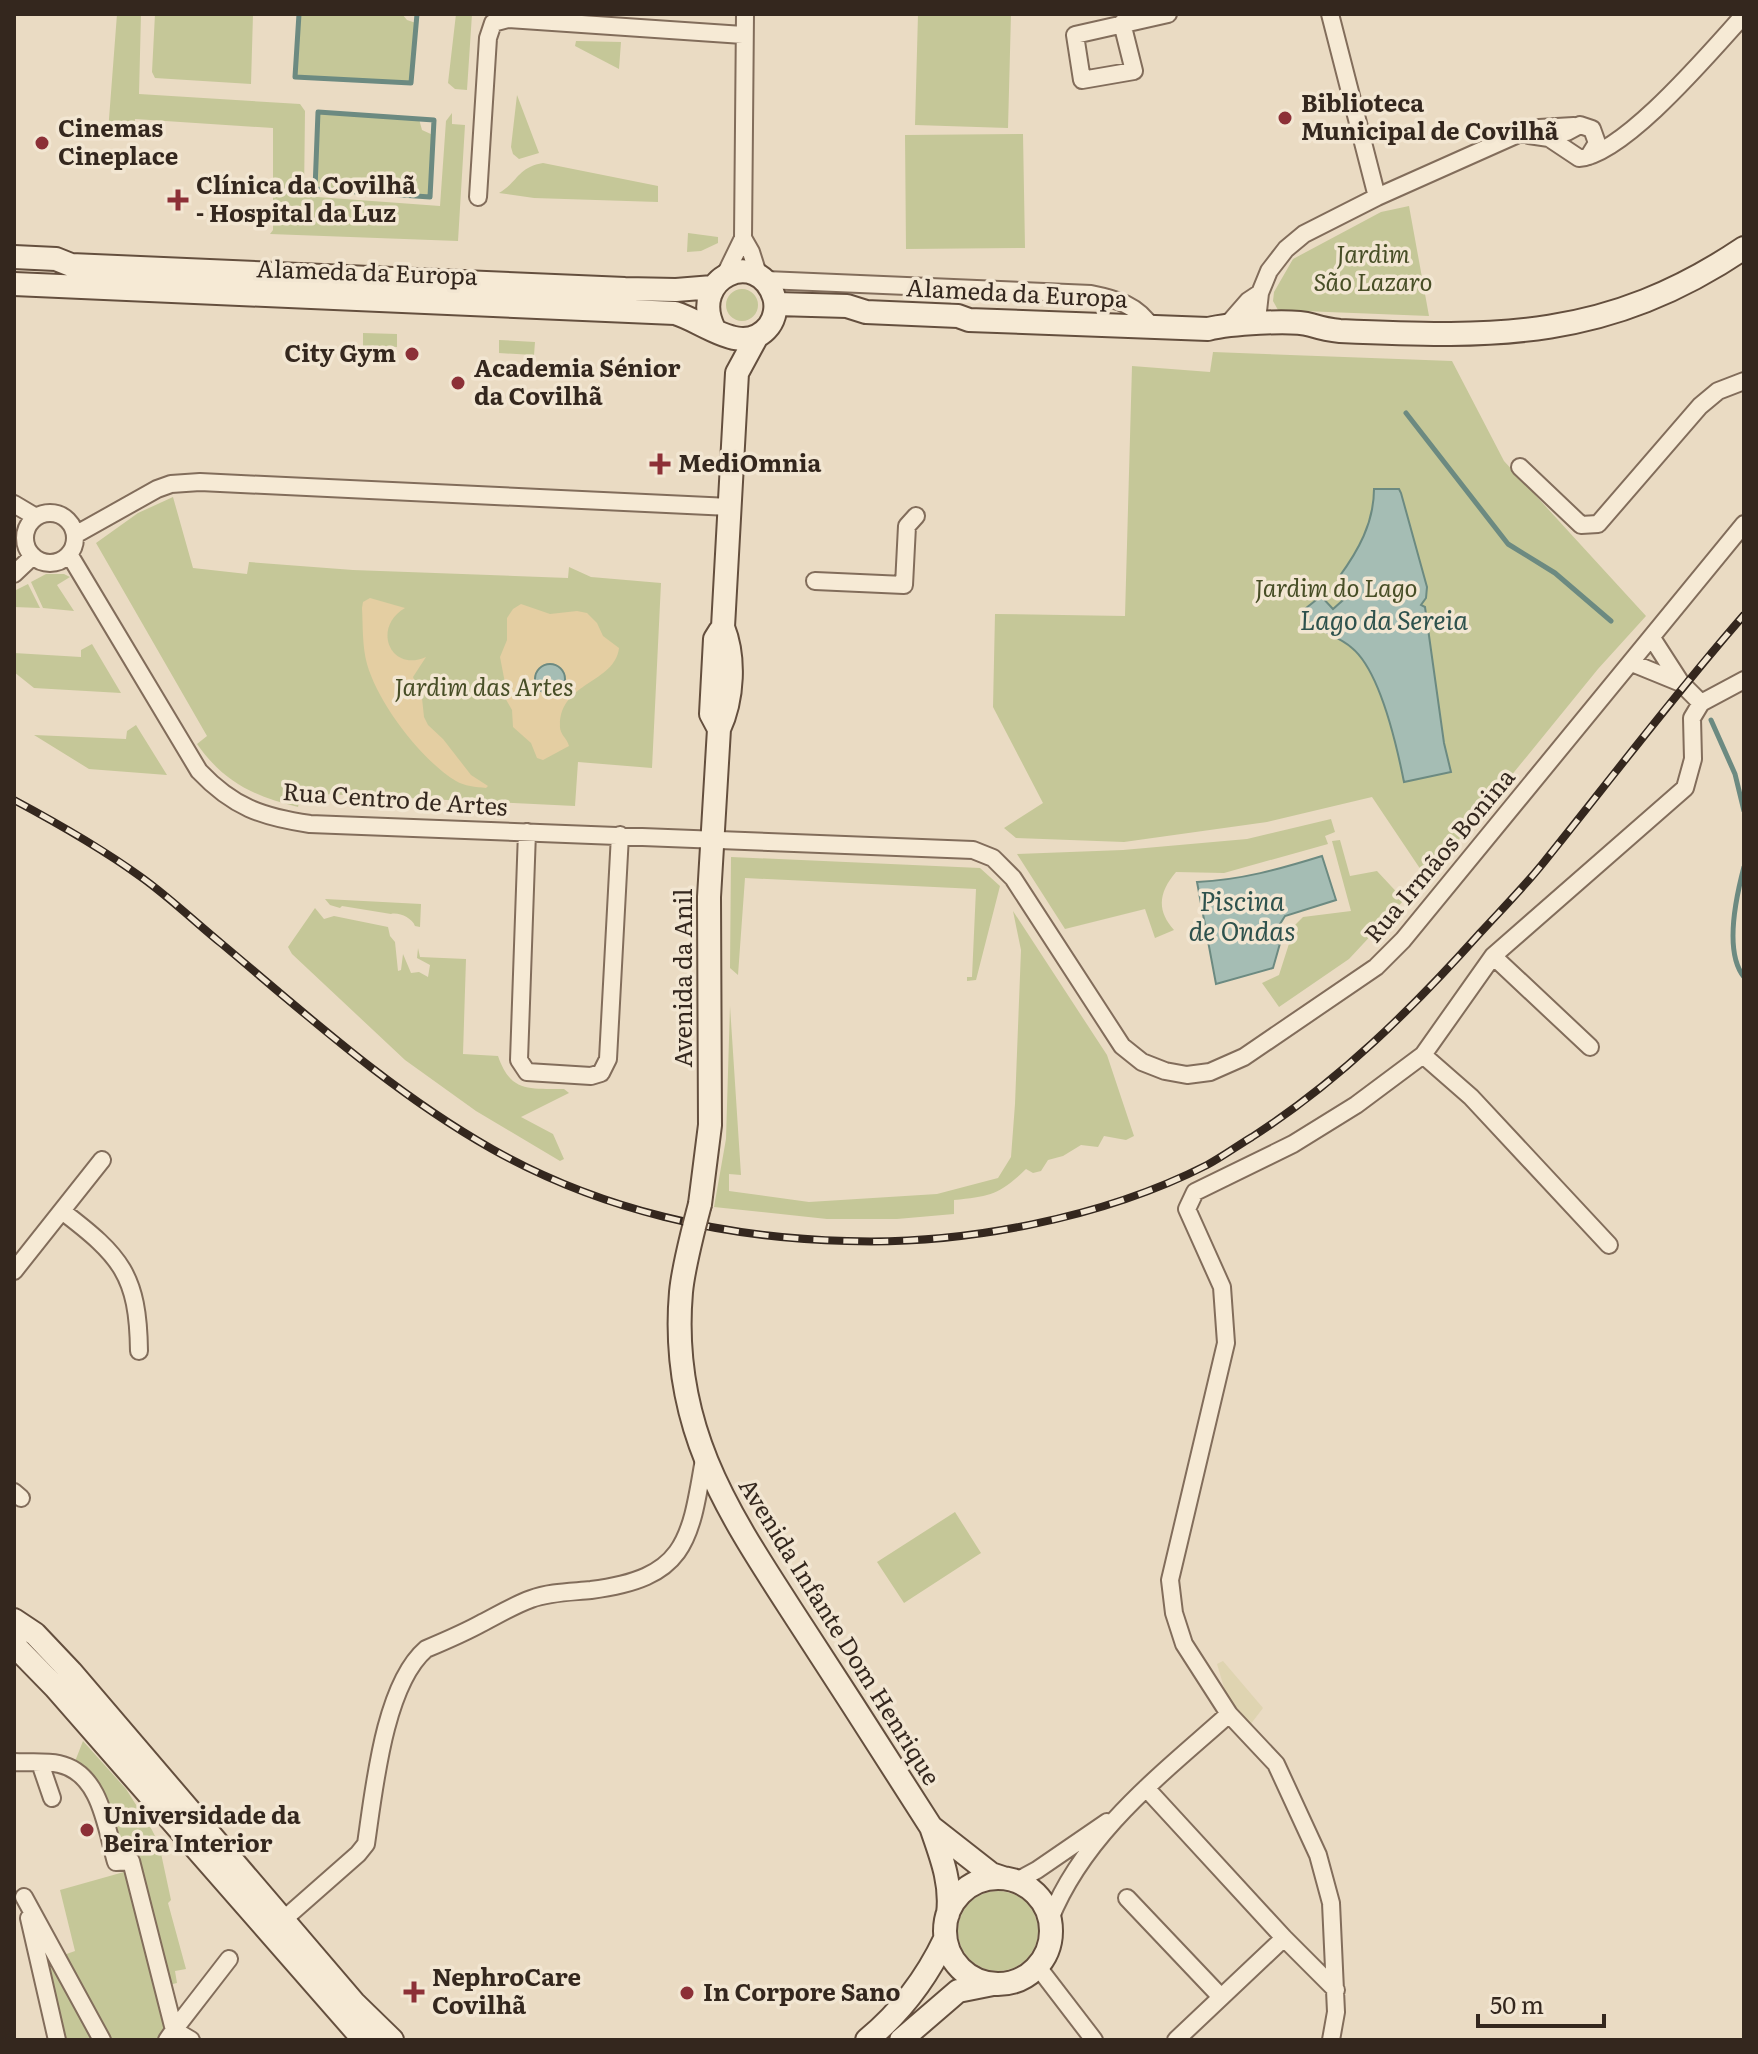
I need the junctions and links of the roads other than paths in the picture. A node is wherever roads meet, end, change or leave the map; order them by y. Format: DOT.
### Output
graph roads {
  1 [pos="745,14"];
  2 [pos="1168,14"];
  3 [pos="1330,14"];
  4 [pos="1744,15"];
  5 [pos="1131,19"];
  6 [pos="743,35"];
  7 [pos="1639,125"];
  8 [pos="1574,126"];
  9 [pos="1592,129"];
  10 [pos="1516,135"];
  11 [pos="1566,149"];
  12 [pos="1589,156"];
  13 [pos="478,197"];
  14 [pos="1377,197"];
  15 [pos="743,238"];
  16 [pos="1744,248"];
  17 [pos="14,257"];
  18 [pos="762,277"];
  19 [pos="719,281"];
  20 [pos="14,284"];
  21 [pos="1260,293"];
  22 [pos="777,304"];
  23 [pos="1271,323"];
  24 [pos="1227,326"];
  25 [pos="1152,328"];
  26 [pos="1317,329"];
  27 [pos="719,332"];
  28 [pos="756,338"];
  29 [pos="737,373"];
  30 [pos="1744,381"];
  31 [pos="1520,467"];
  32 [pos="14,504"];
  33 [pos="730,507"];
  34 [pos="916,516"];
  35 [pos="36,517"];
  36 [pos="1744,524"];
  37 [pos="75,535"];
  38 [pos="69,554"];
  39 [pos="33,556"];
  40 [pos="14,574"];
  41 [pos="815,581"];
  42 [pos="1652,638"];
  43 [pos="1632,663"];
  44 [pos="1744,680"];
  45 [pos="1681,683"];
  46 [pos="1701,703"];
  47 [pos="527,832"];
  48 [pos="620,835"];
  49 [pos="712,839"];
  50 [pos="1493,956"];
  51 [pos="1590,1047"];
  52 [pos="1423,1055"];
  53 [pos="102,1160"];
  54 [pos="62,1211"];
  55 [pos="692,1236"];
  56 [pos="1609,1245"];
  57 [pos="14,1271"];
  58 [pos="139,1351"];
  59 [pos="704,1459"];
  60 [pos="14,1620"];
  61 [pos="14,1645"];
  62 [pos="1229,1714"];
  63 [pos="17,1762"];
  64 [pos="40,1763"];
  65 [pos="1146,1788"];
  66 [pos="52,1798"];
  67 [pos="1118,1814"];
  68 [pos="931,1827"];
  69 [pos="1010,1880"];
  70 [pos="1127,1898"];
  71 [pos="948,1914"];
  72 [pos="1050,1919"];
  73 [pos="283,1920"];
  74 [pos="1284,1938"];
  75 [pos="945,1939"];
  76 [pos="229,1959"];
  77 [pos="1038,1967"];
  78 [pos="994,1983"];
  79 [pos="1336,1990"];
  80 [pos="1221,1997"];
  81 [pos="171,2035"];
  82 [pos="57,2040"];
  83 [pos="102,2040"];
  84 [pos="191,2040"];
  85 [pos="364,2040"];
  86 [pos="392,2040"];
  87 [pos="867,2040"];
  88 [pos="901,2040"];
  89 [pos="1094,2040"];
  90 [pos="1176,2040"];
  91 [pos="1331,2040"];
  1 -- 6 [label="street"];
  2 -- 5 [label="street"];
  3 -- 14 [label="street"];
  4 -- 7 [label="street"];
  6 -- 13 [label="street"];
  6 -- 15 [label="street"];
  7 -- 9 [label="street"];
  7 -- 12 [label="street"];
  8 -- 9 [label="street"];
  8 -- 10 [label="street"];
  8 -- 11 [label="street"];
  9 -- 12 [label="street"];
  10 -- 11 [label="street"];
  10 -- 14 [label="street"];
  11 -- 12 [label="street"];
  14 -- 21 [label="street"];
  15 -- 18 [label="street"];
  15 -- 19 [label="street"];
  16 -- 26 [label="street, Alameda da Europa"];
  17 -- 19 [label="street, Alameda da Europa"];
  18 -- 19 [label="street"];
  18 -- 22 [label="street"];
  18 -- 25 [label="street"];
  19 -- 27 [label="street"];
  20 -- 27 [label="street, Alameda da Europa"];
  21 -- 23 [label="street"];
  21 -- 24 [label="street"];
  22 -- 25 [label="street, Alameda da Europa"];
  22 -- 28 [label="street"];
  23 -- 24 [label="street, Alameda da Europa"];
  23 -- 26 [label="street, Alameda da Europa"];
  24 -- 25 [label="street, Alameda da Europa"];
  24 -- 26 [label="street, Alameda da Europa"];
  27 -- 28 [label="street"];
  27 -- 29 [label="street, Avenida da Anil"];
  28 -- 29 [label="street, Avenida da Anil"];
  29 -- 33 [label="street, Avenida da Anil"];
  30 -- 31 [label="street"];
  32 -- 35 [label="street"];
  33 -- 37 [label="street"];
  33 -- 49 [label="street, Avenida da Anil"];
  34 -- 41 [label="street"];
  35 -- 37 [label="street"];
  35 -- 39 [label="street"];
  36 -- 42 [label="street, Rua Irmãos Bonina"];
  37 -- 38 [label="street"];
  38 -- 39 [label="street"];
  38 -- 47 [label="street, Rua Centro de Artes"];
  39 -- 40 [label="street"];
  42 -- 43 [label="street, Rua Irmãos Bonina"];
  42 -- 45 [label="street"];
  43 -- 45 [label="street"];
  43 -- 49 [label="street, Rua Irmãos Bonina"];
  44 -- 46 [label="street"];
  45 -- 46 [label="street"];
  46 -- 50 [label="street"];
  47 -- 48 [label="street, Rua Centro de Artes"];
  47 -- 48 [label="street"];
  48 -- 49 [label="street, Rua Centro de Artes"];
  49 -- 55 [label="street, Avenida da Anil, bridge"];
  50 -- 51 [label="street"];
  50 -- 52 [label="street"];
  52 -- 56 [label="street"];
  52 -- 62 [label="street"];
  53 -- 54 [label="street"];
  54 -- 57 [label="street"];
  54 -- 58 [label="street"];
  55 -- 59 [label="street, Avenida Infante Dom Henrique"];
  59 -- 68 [label="street, Avenida Infante Dom Henrique"];
  59 -- 73 [label="street"];
  60 -- 73 [label="street"];
  61 -- 85 [label="street"];
  62 -- 65 [label="street"];
  62 -- 79 [label="street"];
  63 -- 64 [label="street"];
  64 -- 66 [label="street"];
  64 -- 81 [label="street"];
  65 -- 67 [label="street"];
  65 -- 74 [label="street"];
  67 -- 69 [label="street"];
  67 -- 72 [label="street"];
  68 -- 69 [label="street, Avenida Infante Dom Henrique"];
  68 -- 71 [label="street, Avenida Infante Dom Henrique"];
  69 -- 71 [label="street"];
  69 -- 72 [label="street, Avenida Infante Dom Henrique"];
  70 -- 80 [label="street"];
  71 -- 75 [label="street, Avenida Infante Dom Henrique"];
  72 -- 77 [label="street"];
  73 -- 86 [label="street"];
  74 -- 79 [label="street"];
  74 -- 80 [label="street"];
  75 -- 78 [label="street"];
  75 -- 87 [label="street, Avenida Infante Dom Henrique"];
  76 -- 81 [label="street"];
  77 -- 78 [label="street"];
  77 -- 89 [label="street"];
  78 -- 88 [label="street"];
  79 -- 91 [label="street"];
  80 -- 90 [label="street"];
  81 -- 84 [label="street"];
  82 -- 83 [label="street"];
}
